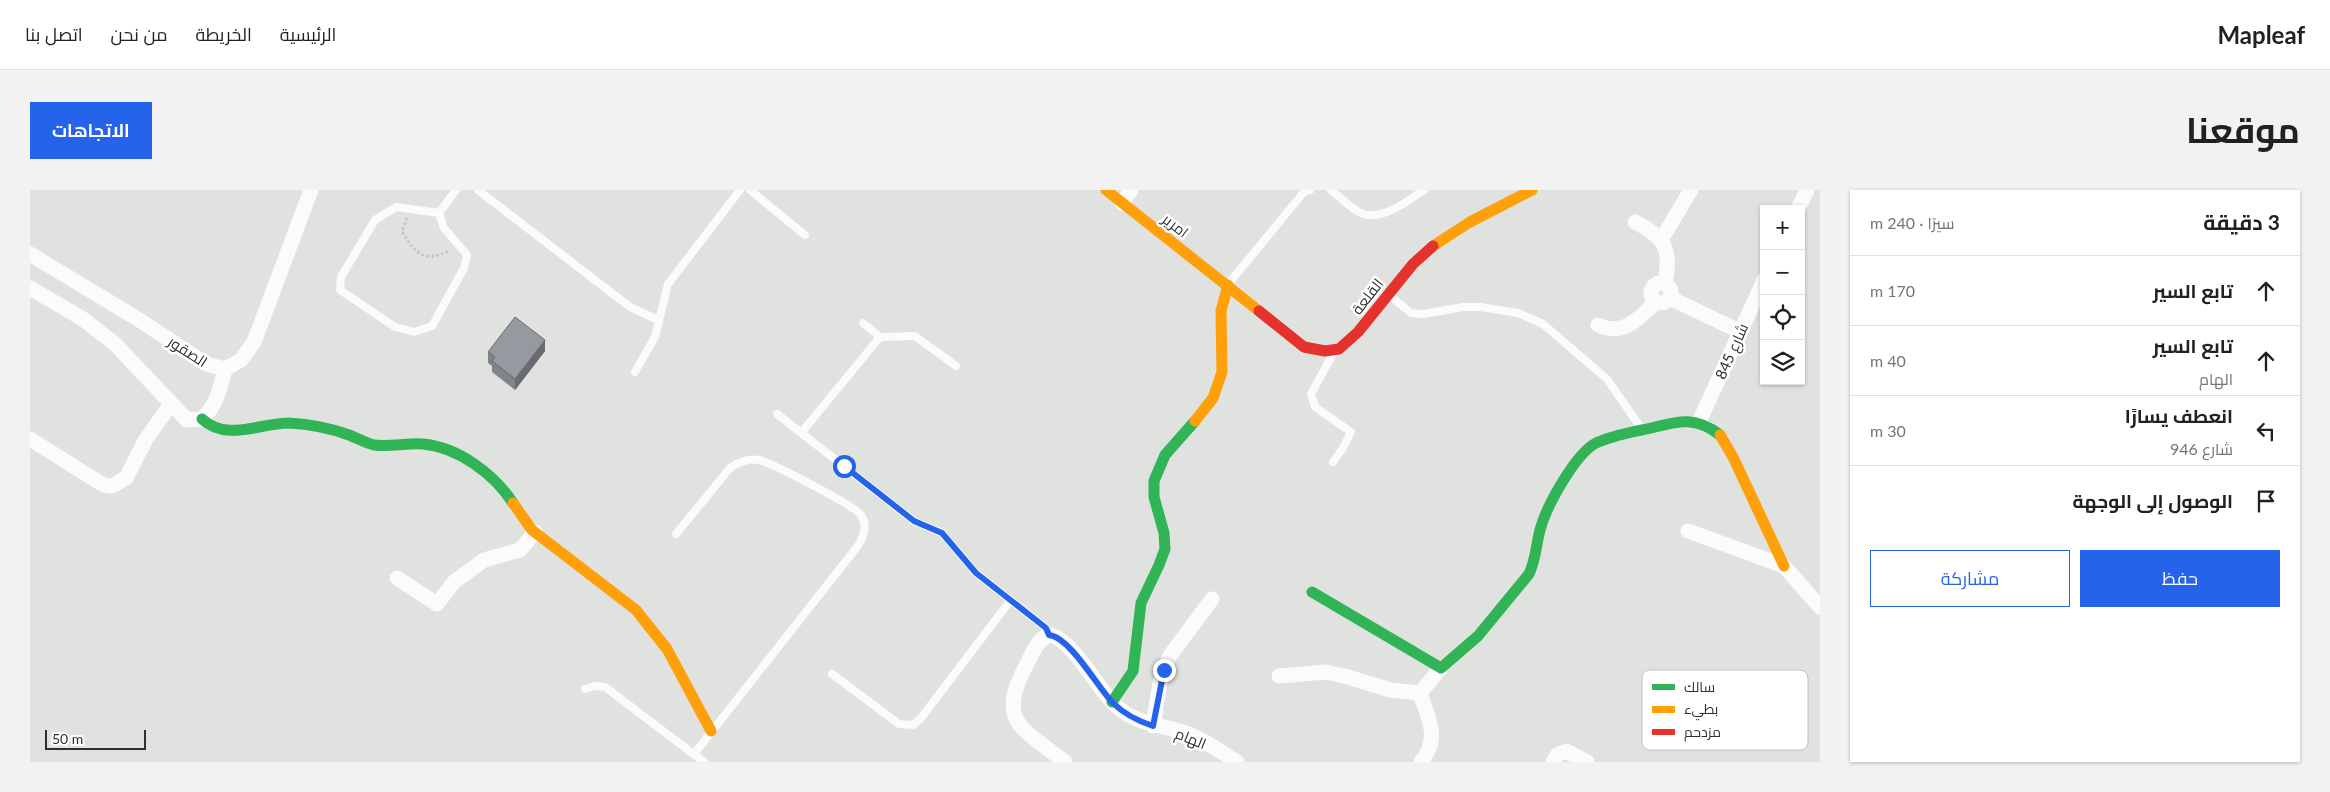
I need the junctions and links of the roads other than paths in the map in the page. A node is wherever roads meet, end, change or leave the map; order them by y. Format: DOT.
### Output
graph roads {
  1 [pos="311,190"];
  2 [pos="456,190"];
  3 [pos="478,190"];
  4 [pos="740,190"];
  5 [pos="750,190"];
  6 [pos="1106,190"];
  7 [pos="1330,190"];
  8 [pos="1424,190"];
  9 [pos="1507,190"];
  10 [pos="1532,190"];
  11 [pos="1691,190"];
  12 [pos="1807,190"];
  13 [pos="1306,191"];
  14 [pos="1127,196"];
  15 [pos="1517,198"];
  16 [pos="1800,205"];
  17 [pos="439,214"];
  18 [pos="1635,222"];
  19 [pos="805,236"];
  20 [pos="1661,240"];
  21 [pos="30,254"];
  22 [pos="1228,285"];
  23 [pos="30,288"];
  24 [pos="1760,288"];
  25 [pos="1388,294"];
  26 [pos="1664,295"];
  27 [pos="658,320"];
  28 [pos="863,323"];
  29 [pos="1598,325"];
  30 [pos="1739,332"];
  31 [pos="880,337"];
  32 [pos="1335,350"];
  33 [pos="956,366"];
  34 [pos="225,369"];
  35 [pos="635,372"];
  36 [pos="171,404"];
  37 [pos="777,414"];
  38 [pos="202,419"];
  39 [pos="1699,422"];
  40 [pos="1642,429"];
  41 [pos="801,433"];
  42 [pos="30,438"];
  43 [pos="1333,462"];
  44 [pos="1688,531"];
  45 [pos="535,532"];
  46 [pos="676,534"];
  47 [pos="1784,566"];
  48 [pos="397,578"];
  49 [pos="1312,592"];
  50 [pos="1212,599"];
  51 [pos="1010,601"];
  52 [pos="1820,607"];
  53 [pos="1049,635"];
  54 [pos="1441,668"];
  55 [pos="832,674"];
  56 [pos="1279,676"];
  57 [pos="585,689"];
  58 [pos="1420,693"];
  59 [pos="1112,702"];
  60 [pos="1153,726"];
  61 [pos="711,731"];
  62 [pos="694,754"];
  63 [pos="704,762"];
  64 [pos="1065,762"];
  65 [pos="1237,762"];
  66 [pos="1421,762"];
  67 [pos="1553,762"];
  68 [pos="1587,762"];
  1 -- 34 [label="street, الصقور"];
  2 -- 17 [label="lane"];
  3 -- 27 [label="lane"];
  4 -- 27 [label="lane"];
  5 -- 19 [label="lane"];
  6 -- 14 [label="street, امرير"];
  7 -- 8 [label="lane"];
  9 -- 15 [label="lane"];
  10 -- 15 [label="street, القلعة"];
  11 -- 20 [label="street"];
  12 -- 16 [label="street"];
  13 -- 22 [label="lane"];
  14 -- 22 [label="street, امرير"];
  15 -- 25 [label="street, القلعة"];
  17 -- 17 [label="lane"];
  18 -- 20 [label="street"];
  20 -- 26 [label="street"];
  21 -- 34 [label="street, الصقور"];
  22 -- 32 [label="street"];
  22 -- 59 [label="street"];
  23 -- 36 [label="street"];
  24 -- 30 [label="street, شارع 845"];
  25 -- 32 [label="street, القلعة"];
  25 -- 40 [label="lane"];
  26 -- 29 [label="street"];
  26 -- 30 [label="street"];
  27 -- 35 [label="lane"];
  28 -- 31 [label="lane"];
  30 -- 39 [label="street, شارع 845"];
  31 -- 33 [label="lane"];
  31 -- 41 [label="lane"];
  32 -- 43 [label="lane"];
  34 -- 38 [label="street"];
  36 -- 38 [label="street"];
  36 -- 42 [label="street"];
  37 -- 41 [label="lane"];
  38 -- 45 [label="street"];
  39 -- 40 [label="street"];
  39 -- 47 [label="street"];
  40 -- 54 [label="street"];
  41 -- 51 [label="lane"];
  44 -- 47 [label="street"];
  45 -- 48 [label="street"];
  45 -- 61 [label="street"];
  46 -- 61 [label="lane"];
  47 -- 52 [label="street"];
  49 -- 54 [label="street"];
  50 -- 60 [label="street"];
  51 -- 53 [label="lane"];
  51 -- 55 [label="lane"];
  53 -- 59 [label="street, الهام"];
  53 -- 64 [label="street"];
  54 -- 58 [label="street"];
  56 -- 58 [label="street"];
  57 -- 62 [label="lane"];
  58 -- 66 [label="street"];
  59 -- 60 [label="street, الهام"];
  60 -- 65 [label="street, الهام"];
  61 -- 62 [label="lane"];
  62 -- 63 [label="lane"];
  67 -- 68 [label="street"];
}
